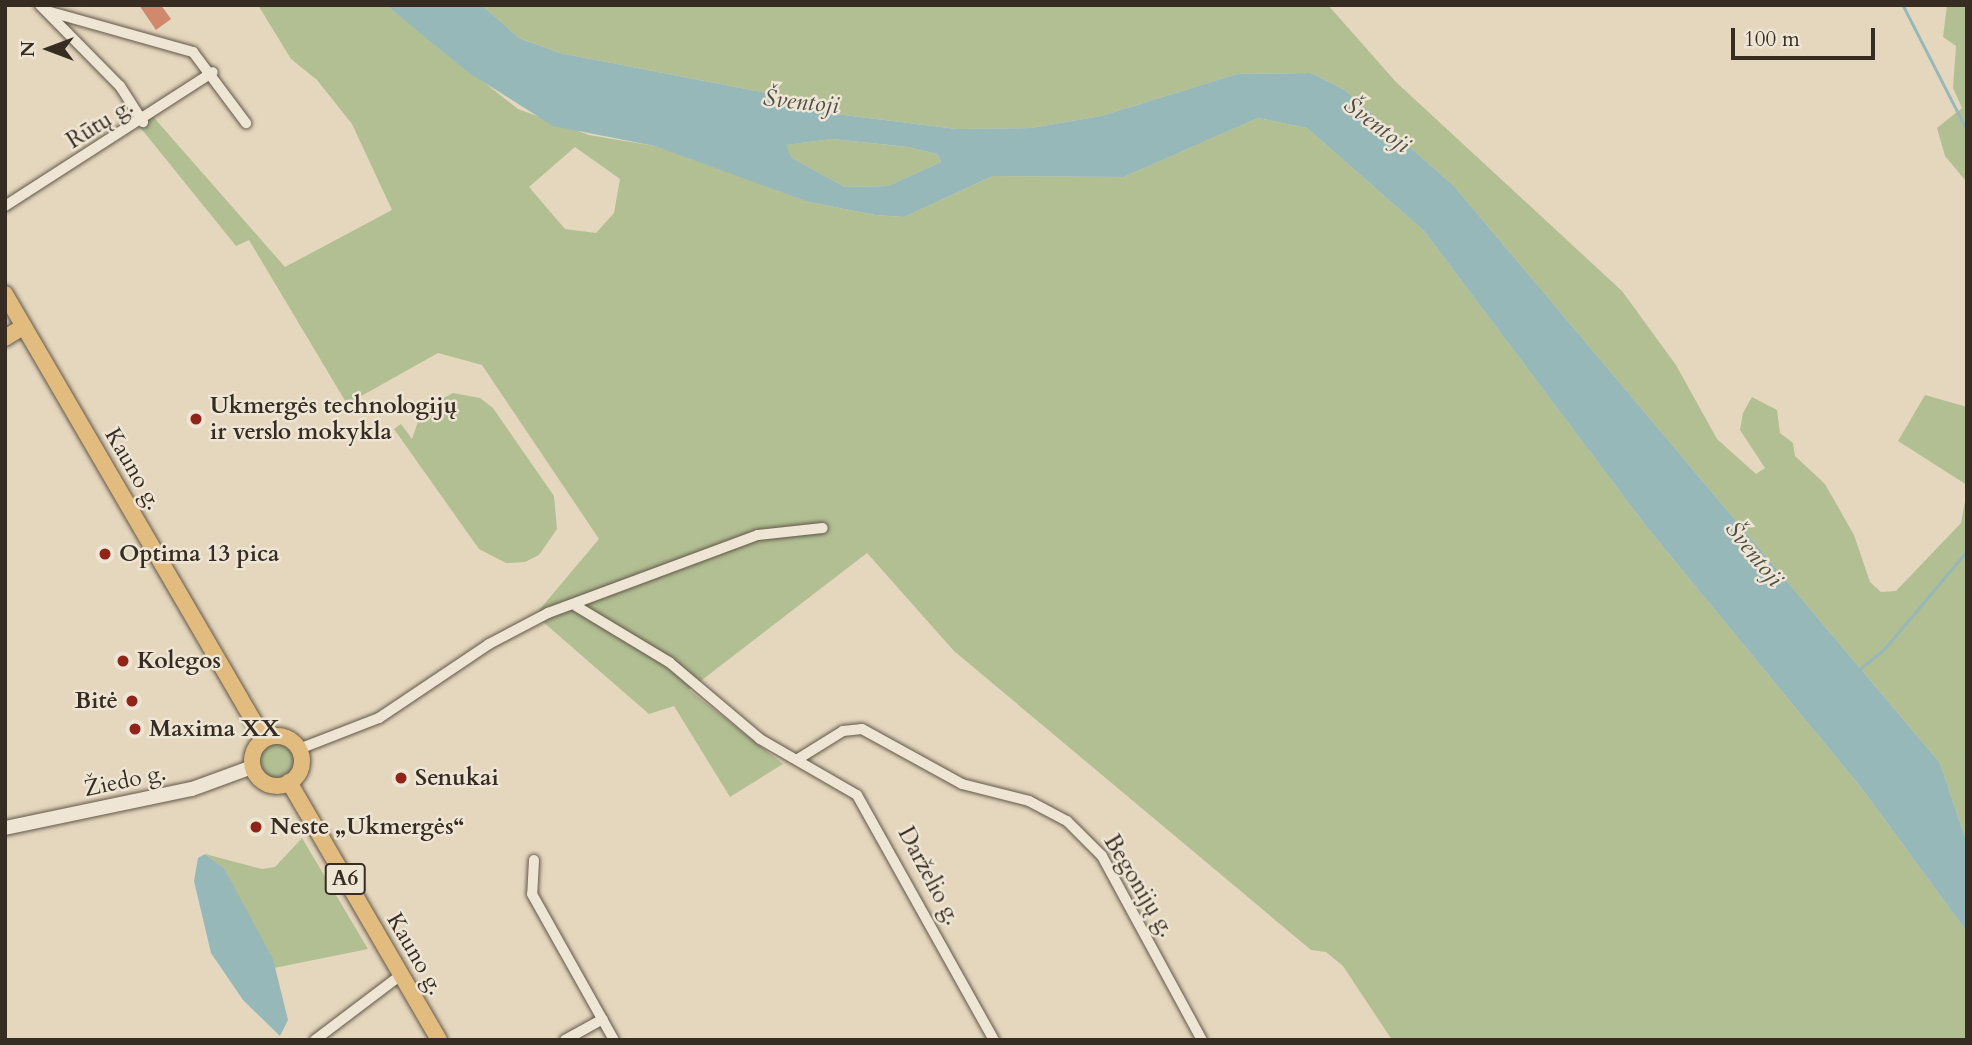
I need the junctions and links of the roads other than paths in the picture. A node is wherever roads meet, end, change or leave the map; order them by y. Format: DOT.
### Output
graph roads {
  1 [pos="43,8"];
  2 [pos="213,72"];
  3 [pos="143,122"];
  4 [pos="246,123"];
  5 [pos="5,206"];
  6 [pos="5,293"];
  7 [pos="24,326"];
  8 [pos="5,338"];
  9 [pos="823,528"];
  10 [pos="576,606"];
  11 [pos="264,739"];
  12 [pos="299,749"];
  13 [pos="798,760"];
  14 [pos="253,767"];
  15 [pos="289,782"];
  16 [pos="5,828"];
  17 [pos="534,860"];
  18 [pos="401,975"];
  19 [pos="603,1019"];
  20 [pos="315,1040"];
  21 [pos="439,1040"];
  22 [pos="565,1040"];
  23 [pos="614,1040"];
  24 [pos="994,1040"];
  25 [pos="1202,1040"];
  1 -- 2 [label="street"];
  1 -- 3 [label="street"];
  2 -- 3 [label="street, Rūtų g."];
  2 -- 4 [label="street"];
  3 -- 5 [label="street, Rūtų g."];
  6 -- 7 [label="main road, Kauno g."];
  7 -- 8 [label="main road"];
  7 -- 11 [label="main road, Kauno g."];
  9 -- 10 [label="street"];
  10 -- 12 [label="street"];
  10 -- 13 [label="street, Darželio g."];
  11 -- 12 [label="main road"];
  11 -- 14 [label="main road"];
  12 -- 15 [label="main road"];
  13 -- 24 [label="street, Darželio g."];
  13 -- 25 [label="street, Begonijų g."];
  14 -- 15 [label="main road"];
  14 -- 16 [label="street, Žiedo g."];
  15 -- 18 [label="main road, Kauno g. / A6"];
  17 -- 19 [label="street"];
  18 -- 20 [label="street"];
  18 -- 21 [label="main road, Kauno g. / A6"];
  19 -- 22 [label="street"];
  19 -- 23 [label="street"];
}
